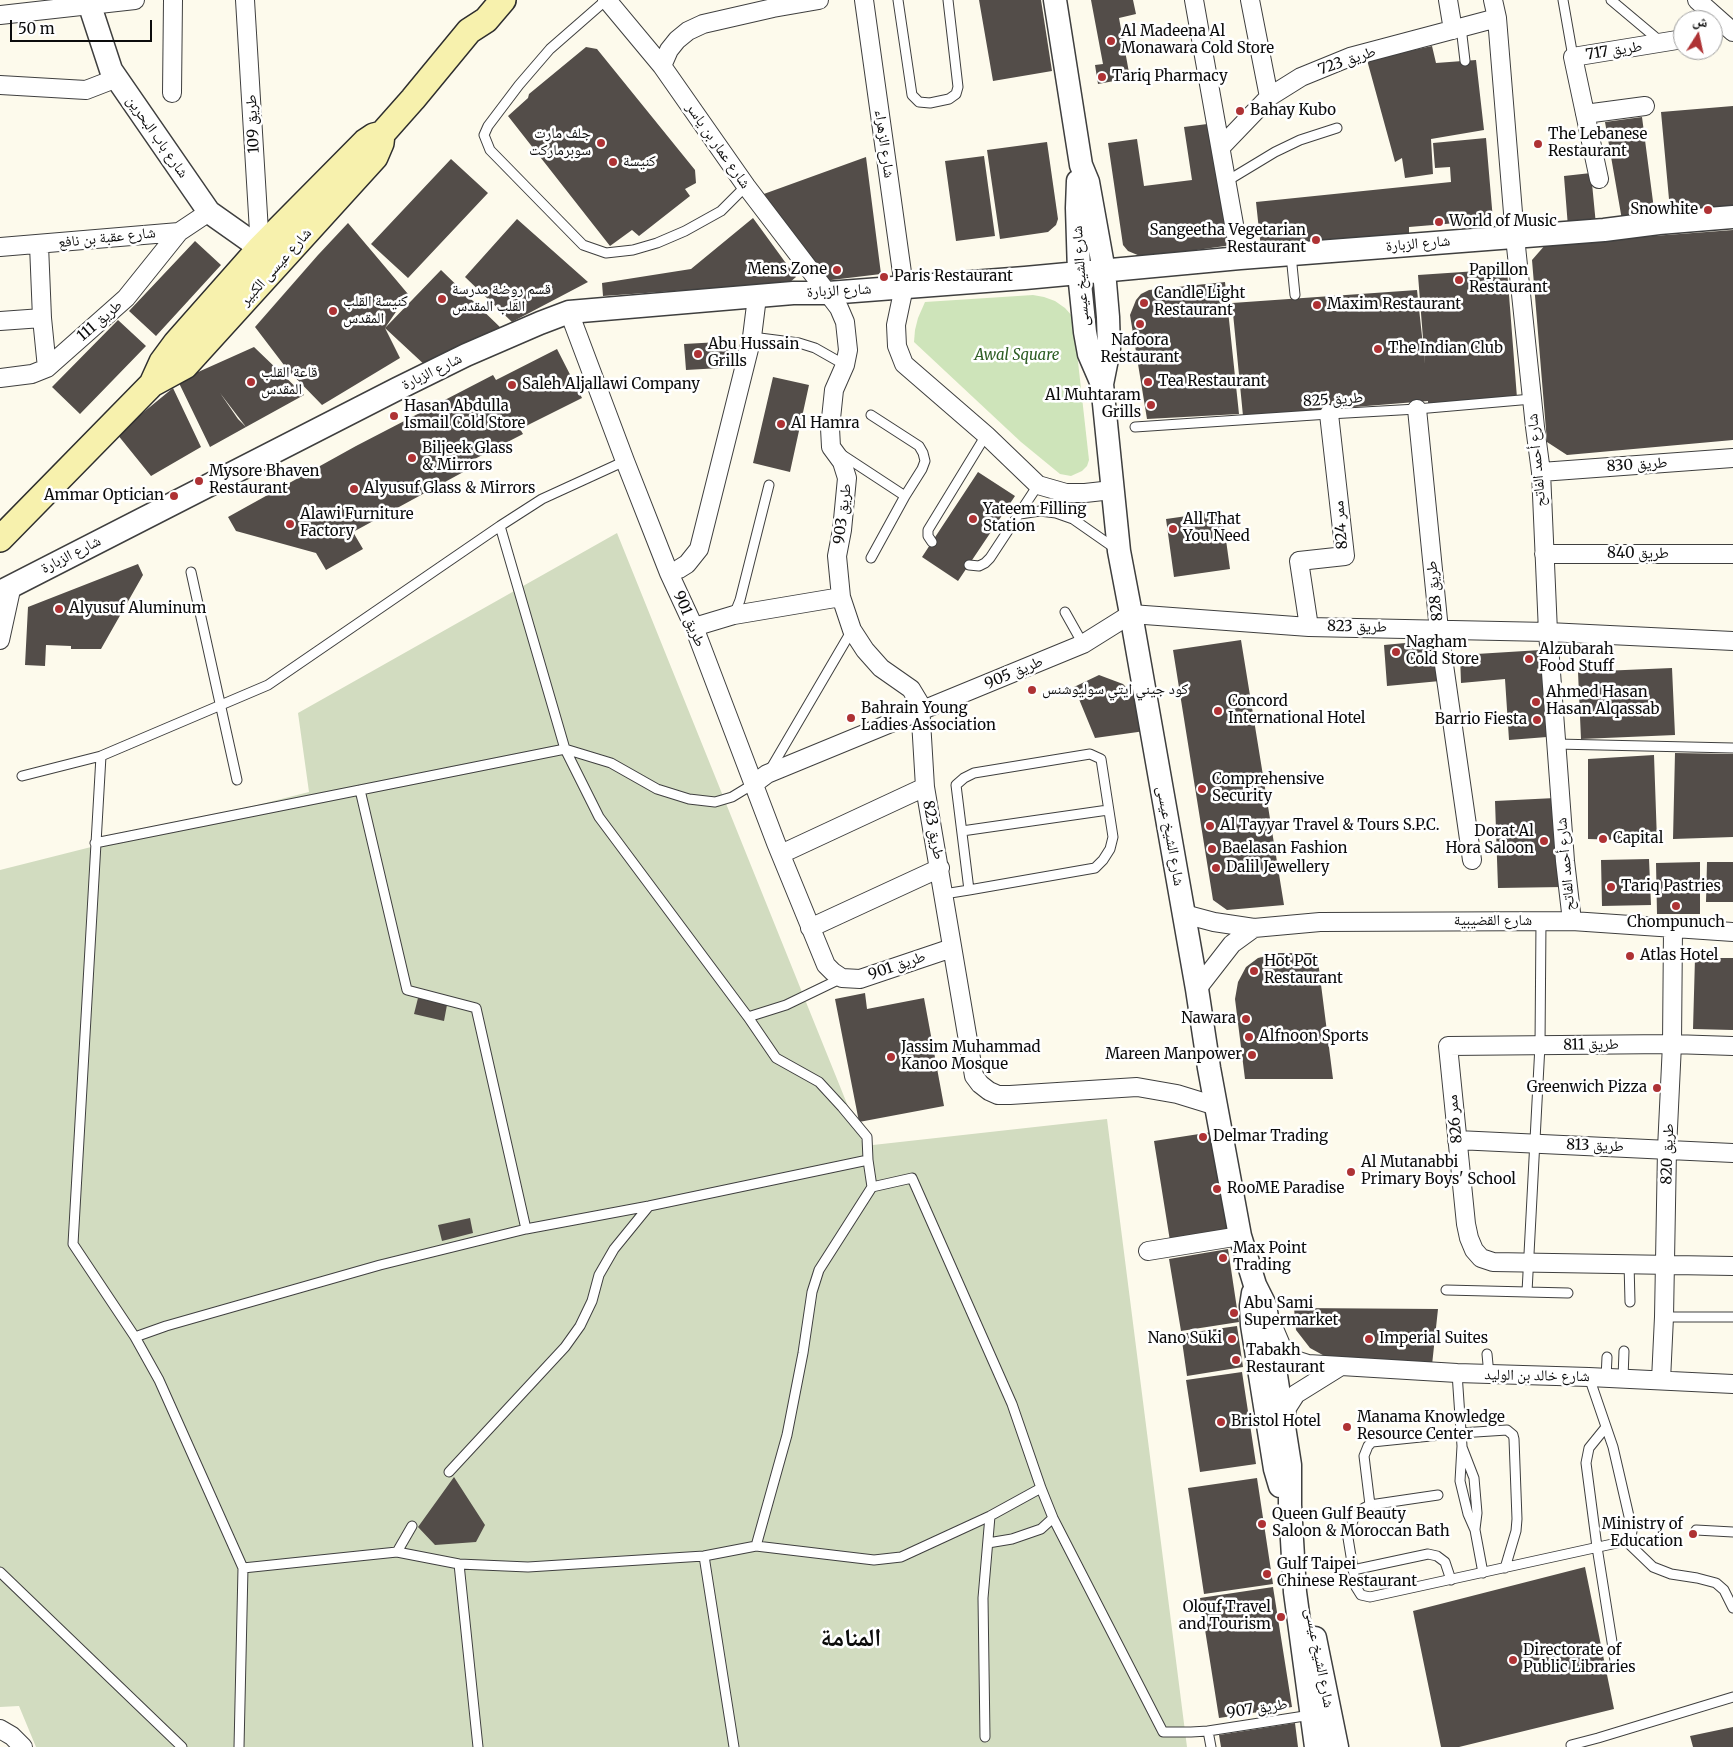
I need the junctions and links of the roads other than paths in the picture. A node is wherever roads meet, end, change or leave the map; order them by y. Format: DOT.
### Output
graph roads {
  1 [pos="135,0"];
  2 [pos="173,0"];
  3 [pos="245,0"];
  4 [pos="482,0"];
  5 [pos="503,0"];
  6 [pos="607,0"];
  7 [pos="819,0"];
  8 [pos="864,0"];
  9 [pos="898,0"];
  10 [pos="948,0"];
  11 [pos="1055,0"];
  12 [pos="1194,0"];
  13 [pos="1250,0"];
  14 [pos="1448,0"];
  15 [pos="1493,0"];
  16 [pos="1563,0"];
  17 [pos="1611,0"];
  18 [pos="1697,0"];
  19 [pos="89,3"];
  20 [pos="772,4"];
  21 [pos="0,15"];
  22 [pos="1497,18"];
  23 [pos="1457,29"];
  24 [pos="469,31"];
  25 [pos="1732,31"];
  26 [pos="1673,41"];
  27 [pos="1662,43"];
  28 [pos="1573,57"];
  29 [pos="1465,61"];
  30 [pos="662,66"];
  31 [pos="117,78"];
  32 [pos="0,85"];
  33 [pos="172,93"];
  34 [pos="1269,97"];
  35 [pos="1645,106"];
  36 [pos="1585,114"];
  37 [pos="1337,128"];
  38 [pos="1221,147"];
  39 [pos="1081,165"];
  40 [pos="1599,179"];
  41 [pos="1227,181"];
  42 [pos="746,186"];
  43 [pos="208,212"];
  44 [pos="1733,217"];
  45 [pos="179,232"];
  46 [pos="1515,236"];
  47 [pos="39,245"];
  48 [pos="0,248"];
  49 [pos="1291,255"];
  50 [pos="269,256"];
  51 [pos="1240,258"];
  52 [pos="1104,271"];
  53 [pos="1079,273"];
  54 [pos="904,287"];
  55 [pos="828,293"];
  56 [pos="1295,295"];
  57 [pos="757,297"];
  58 [pos="569,312"];
  59 [pos="42,318"];
  60 [pos="0,321"];
  61 [pos="752,337"];
  62 [pos="845,365"];
  63 [pos="47,368"];
  64 [pos="0,378"];
  65 [pos="1102,384"];
  66 [pos="1532,399"];
  67 [pos="1417,409"];
  68 [pos="1329,414"];
  69 [pos="871,415"];
  70 [pos="1135,427"];
  71 [pos="986,436"];
  72 [pos="831,447"];
  73 [pos="1733,458"];
  74 [pos="625,461"];
  75 [pos="1541,472"];
  76 [pos="769,485"];
  77 [pos="1038,485"];
  78 [pos="1112,490"];
  79 [pos="905,496"];
  80 [pos="1020,514"];
  81 [pos="500,526"];
  82 [pos="0,539"];
  83 [pos="932,542"];
  84 [pos="1119,551"];
  85 [pos="1544,554"];
  86 [pos="1733,554"];
  87 [pos="870,558"];
  88 [pos="969,565"];
  89 [pos="191,572"];
  90 [pos="670,573"];
  91 [pos="6,589"];
  92 [pos="841,597"];
  93 [pos="1066,612"];
  94 [pos="1131,614"];
  95 [pos="734,615"];
  96 [pos="1309,626"];
  97 [pos="694,627"];
  98 [pos="852,630"];
  99 [pos="1439,630"];
  100 [pos="1548,632"];
  101 [pos="0,640"];
  102 [pos="1733,641"];
  103 [pos="1083,644"];
  104 [pos="220,705"];
  105 [pos="921,712"];
  106 [pos="1556,744"];
  107 [pos="1733,748"];
  108 [pos="565,749"];
  109 [pos="101,756"];
  110 [pos="22,776"];
  111 [pos="761,779"];
  112 [pos="237,780"];
  113 [pos="925,787"];
  114 [pos="360,790"];
  115 [pos="1108,810"];
  116 [pos="962,831"];
  117 [pos="96,843"];
  118 [pos="781,854"];
  119 [pos="1472,860"];
  120 [pos="940,868"];
  121 [pos="969,890"];
  122 [pos="944,894"];
  123 [pos="1184,914"];
  124 [pos="1541,921"];
  125 [pos="1572,921"];
  126 [pos="810,928"];
  127 [pos="1254,928"];
  128 [pos="1674,928"];
  129 [pos="1733,932"];
  130 [pos="952,948"];
  131 [pos="842,978"];
  132 [pos="1197,989"];
  133 [pos="748,1017"];
  134 [pos="1672,1044"];
  135 [pos="1448,1046"];
  136 [pos="1540,1046"];
  137 [pos="1733,1046"];
  138 [pos="1216,1106"];
  139 [pos="1457,1140"];
  140 [pos="1536,1144"];
  141 [pos="1667,1149"];
  142 [pos="1733,1153"];
  143 [pos="868,1160"];
  144 [pos="872,1187"];
  145 [pos="650,1206"];
  146 [pos="526,1229"];
  147 [pos="1240,1236"];
  148 [pos="1148,1252"];
  149 [pos="1528,1262"];
  150 [pos="1630,1263"];
  151 [pos="1666,1264"];
  152 [pos="1733,1266"];
  153 [pos="1255,1285"];
  154 [pos="1446,1290"];
  155 [pos="1527,1292"];
  156 [pos="1568,1294"];
  157 [pos="1630,1302"];
  158 [pos="1264,1305"];
  159 [pos="1664,1317"];
  160 [pos="1733,1317"];
  161 [pos="135,1337"];
  162 [pos="1624,1351"];
  163 [pos="1488,1354"];
  164 [pos="1607,1356"];
  165 [pos="1341,1366"];
  166 [pos="1457,1373"];
  167 [pos="1489,1375"];
  168 [pos="1606,1378"];
  169 [pos="1661,1380"];
  170 [pos="1733,1384"];
  171 [pos="1606,1427"];
  172 [pos="1460,1433"];
  173 [pos="1286,1439"];
  174 [pos="1462,1446"];
  175 [pos="449,1472"];
  176 [pos="1041,1488"];
  177 [pos="1438,1494"];
  178 [pos="1370,1505"];
  179 [pos="1290,1506"];
  180 [pos="990,1516"];
  181 [pos="1053,1518"];
  182 [pos="412,1526"];
  183 [pos="1475,1530"];
  184 [pos="1696,1530"];
  185 [pos="1733,1532"];
  186 [pos="1626,1541"];
  187 [pos="988,1543"];
  188 [pos="756,1546"];
  189 [pos="1597,1548"];
  190 [pos="397,1552"];
  191 [pos="704,1556"];
  192 [pos="459,1564"];
  193 [pos="243,1568"];
  194 [pos="1505,1568"];
  195 [pos="1353,1570"];
  196 [pos="1294,1571"];
  197 [pos="0,1572"];
  198 [pos="1483,1573"];
  199 [pos="1451,1580"];
  200 [pos="1733,1608"];
  201 [pos="1616,1667"];
  202 [pos="1733,1696"];
  203 [pos="1311,1714"];
  204 [pos="0,1729"];
  205 [pos="1208,1731"];
  206 [pos="985,1737"];
  207 [pos="1598,1742"];
  208 [pos="1571,1745"];
  209 [pos="1332,1746"];
  210 [pos="23,1747"];
  211 [pos="182,1747"];
  212 [pos="239,1747"];
  213 [pos="478,1747"];
  214 [pos="734,1747"];
  215 [pos="1211,1747"];
  1 -- 19 [label="street"];
  2 -- 33 [label="street"];
  3 -- 50 [label="street, طريق 109"];
  4 -- 24 [label="main road, شارع عيسى الكبير"];
  5 -- 24 [label="main road, شارع عيسى الكبير"];
  6 -- 30 [label="street, شارع عمار بن ياسر"];
  6 -- 42 [label="lane"];
  7 -- 20 [label="street"];
  8 -- 54 [label="street, شارع الزهراء"];
  9 -- 10 [label="lane"];
  11 -- 39 [label="street, شارع الشيخ عيسى"];
  12 -- 38 [label="street"];
  13 -- 34 [label="street"];
  14 -- 23 [label="street"];
  15 -- 22 [label="street, شارع أحمد الفاتح"];
  16 -- 28 [label="lane"];
  17 -- 27 [label="lane"];
  18 -- 25 [label="street"];
  19 -- 21 [label="street"];
  19 -- 31 [label="street, شارع باب البحرين"];
  20 -- 30 [label="street"];
  22 -- 23 [label="street, طريق 723"];
  22 -- 46 [label="street, شارع أحمد الفاتح"];
  23 -- 29 [label="lane"];
  23 -- 34 [label="street, طريق 723"];
  24 -- 50 [label="main road, شارع عيسى الكبير"];
  26 -- 27 [label="street, طريق 717"];
  27 -- 28 [label="street, طريق 717"];
  28 -- 36 [label="street, طريق 717"];
  30 -- 42 [label="street, شارع عمار بن ياسر"];
  31 -- 32 [label="street"];
  31 -- 43 [label="street, شارع باب البحرين"];
  34 -- 38 [label="street, طريق 723"];
  35 -- 36 [label="street"];
  36 -- 40 [label="street, طريق 717"];
  37 -- 41 [label="lane"];
  38 -- 41 [label="street"];
  39 -- 52 [label="street, شارع الشيخ عيسى"];
  39 -- 53 [label="street, شارع الشيخ عيسى"];
  41 -- 51 [label="street"];
  42 -- 55 [label="street, شارع عمار بن ياسر"];
  43 -- 45 [label="street, شارع عقبة بن نافع"];
  43 -- 50 [label="street, شارع باب البحرين"];
  44 -- 46 [label="street, شارع الزبارة"];
  45 -- 47 [label="street, شارع عقبة بن نافع"];
  45 -- 63 [label="street, طريق 111"];
  46 -- 49 [label="street, شارع الزبارة"];
  46 -- 66 [label="street, شارع أحمد الفاتح"];
  47 -- 48 [label="street, شارع عقبة بن نافع"];
  47 -- 59 [label="street"];
  49 -- 51 [label="street, شارع الزبارة"];
  49 -- 56 [label="lane"];
  50 -- 82 [label="main road, شارع عيسى الكبير"];
  51 -- 52 [label="street, شارع الزبارة"];
  52 -- 53 [label="street, شارع الزبارة"];
  52 -- 65 [label="street, شارع الشيخ عيسى"];
  53 -- 54 [label="street, شارع الزبارة"];
  53 -- 65 [label="street, شارع الشيخ عيسى"];
  54 -- 55 [label="street, شارع الزبارة"];
  54 -- 71 [label="street"];
  55 -- 57 [label="street, شارع الزبارة"];
  55 -- 62 [label="street"];
  57 -- 58 [label="street, شارع الزبارة"];
  57 -- 61 [label="street, طريق 901"];
  58 -- 74 [label="street, طريق 901"];
  58 -- 91 [label="street, شارع الزبارة"];
  59 -- 60 [label="street"];
  59 -- 63 [label="street"];
  61 -- 62 [label="lane"];
  61 -- 90 [label="street, طريق 901"];
  62 -- 72 [label="street"];
  63 -- 64 [label="street, طريق 111"];
  65 -- 78 [label="street, شارع الشيخ عيسى"];
  66 -- 67 [label="lane, طريق 825"];
  66 -- 75 [label="street, شارع أحمد الفاتح"];
  67 -- 68 [label="lane, طريق 825"];
  67 -- 99 [label="street, طريق 828"];
  68 -- 70 [label="lane, طريق 825"];
  68 -- 96 [label="street, ممر 824"];
  69 -- 79 [label="lane"];
  71 -- 77 [label="street"];
  71 -- 83 [label="lane"];
  72 -- 79 [label="lane"];
  72 -- 92 [label="street, طريق 903"];
  73 -- 75 [label="street, طريق 830"];
  74 -- 81 [label="lane"];
  74 -- 90 [label="street, طريق 901"];
  75 -- 85 [label="street, شارع أحمد الفاتح"];
  76 -- 95 [label="lane"];
  77 -- 78 [label="street"];
  77 -- 80 [label="lane"];
  78 -- 84 [label="street, شارع الشيخ عيسى"];
  79 -- 87 [label="lane"];
  80 -- 84 [label="lane"];
  80 -- 88 [label="lane"];
  81 -- 104 [label="lane"];
  81 -- 108 [label="lane"];
  84 -- 94 [label="street, شارع الشيخ عيسى"];
  85 -- 86 [label="street, طريق 840"];
  85 -- 100 [label="street, شارع أحمد الفاتح"];
  89 -- 104 [label="lane"];
  90 -- 97 [label="street, طريق 901"];
  91 -- 101 [label="street"];
  92 -- 95 [label="street"];
  92 -- 98 [label="street, طريق 903"];
  93 -- 103 [label="lane"];
  94 -- 96 [label="street, طريق 823"];
  94 -- 103 [label="street, طريق 905"];
  94 -- 123 [label="street, شارع الشيخ عيسى"];
  95 -- 97 [label="street"];
  96 -- 99 [label="street, طريق 823"];
  97 -- 111 [label="street, طريق 901"];
  98 -- 105 [label="street, طريق 903"];
  98 -- 111 [label="lane"];
  99 -- 100 [label="street, طريق 823"];
  99 -- 119 [label="street, طريق 828"];
  100 -- 102 [label="street, طريق 823"];
  100 -- 106 [label="street, شارع أحمد الفاتح"];
  103 -- 105 [label="street, طريق 905"];
  104 -- 109 [label="lane"];
  104 -- 112 [label="lane"];
  105 -- 111 [label="street, طريق 905"];
  105 -- 113 [label="street, طريق 823"];
  106 -- 107 [label="lane"];
  106 -- 125 [label="street, شارع أحمد الفاتح"];
  108 -- 111 [label="lane"];
  108 -- 114 [label="lane"];
  108 -- 133 [label="lane"];
  109 -- 110 [label="lane"];
  109 -- 117 [label="lane"];
  111 -- 118 [label="street, طريق 901"];
  113 -- 118 [label="street"];
  113 -- 120 [label="street, طريق 823"];
  114 -- 117 [label="lane"];
  114 -- 146 [label="lane"];
  115 -- 116 [label="lane"];
  115 -- 116 [label="lane"];
  115 -- 121 [label="lane"];
  116 -- 121 [label="lane"];
  117 -- 161 [label="lane"];
  118 -- 126 [label="street, طريق 901"];
  120 -- 122 [label="street, طريق 823"];
  120 -- 126 [label="street"];
  121 -- 122 [label="lane"];
  122 -- 130 [label="street, طريق 823"];
  123 -- 127 [label="street, شارع القضيبية"];
  123 -- 132 [label="street, شارع الشيخ عيسى"];
  124 -- 125 [label="street, شارع القضيبية"];
  124 -- 127 [label="street, شارع القضيبية"];
  124 -- 136 [label="lane"];
  125 -- 128 [label="street, شارع القضيبية"];
  126 -- 131 [label="street, طريق 901"];
  127 -- 132 [label="street"];
  128 -- 129 [label="street, شارع القضيبية"];
  128 -- 134 [label="street, طريق 820"];
  130 -- 131 [label="street, طريق 901"];
  130 -- 138 [label="street"];
  131 -- 133 [label="lane"];
  132 -- 138 [label="street, شارع الشيخ عيسى"];
  133 -- 143 [label="lane"];
  134 -- 136 [label="street, طريق 811"];
  134 -- 137 [label="street, طريق 811"];
  134 -- 141 [label="street, طريق 820"];
  135 -- 136 [label="street, طريق 811"];
  135 -- 139 [label="street, ممر 826"];
  136 -- 140 [label="lane"];
  138 -- 147 [label="street, شارع الشيخ عيسى"];
  139 -- 140 [label="street, طريق 813"];
  139 -- 149 [label="street, ممر 826"];
  140 -- 141 [label="street, طريق 813"];
  140 -- 149 [label="lane"];
  141 -- 142 [label="street, طريق 813"];
  141 -- 151 [label="street, طريق 820"];
  143 -- 144 [label="lane"];
  143 -- 145 [label="lane"];
  144 -- 176 [label="lane"];
  144 -- 188 [label="lane"];
  145 -- 146 [label="lane"];
  145 -- 175 [label="lane"];
  146 -- 161 [label="lane"];
  147 -- 148 [label="street"];
  147 -- 153 [label="street, شارع الشيخ عيسى"];
  149 -- 150 [label="street"];
  149 -- 155 [label="lane"];
  150 -- 151 [label="street"];
  150 -- 157 [label="lane"];
  151 -- 152 [label="street"];
  151 -- 159 [label="street, طريق 820"];
  153 -- 158 [label="street, شارع الشيخ عيسى"];
  153 -- 179 [label="street, شارع الشيخ عيسى"];
  154 -- 155 [label="lane"];
  155 -- 156 [label="lane"];
  158 -- 165 [label="street, شارع خالد بن الوليد"];
  158 -- 173 [label="street, شارع الشيخ عيسى"];
  159 -- 160 [label="lane"];
  159 -- 169 [label="street, طريق 820"];
  161 -- 193 [label="lane"];
  162 -- 168 [label="lane"];
  163 -- 167 [label="lane"];
  164 -- 168 [label="lane"];
  165 -- 166 [label="street, شارع خالد بن الوليد"];
  165 -- 173 [label="street"];
  166 -- 167 [label="street, شارع خالد بن الوليد"];
  166 -- 172 [label="lane"];
  167 -- 168 [label="street, شارع خالد بن الوليد"];
  168 -- 169 [label="street, شارع خالد بن الوليد"];
  168 -- 171 [label="lane"];
  169 -- 170 [label="street, شارع خالد بن الوليد"];
  171 -- 186 [label="lane"];
  171 -- 189 [label="lane"];
  172 -- 174 [label="lane"];
  172 -- 178 [label="lane"];
  172 -- 194 [label="lane"];
  173 -- 179 [label="street, شارع الشيخ عيسى"];
  174 -- 183 [label="lane"];
  174 -- 183 [label="lane"];
  176 -- 180 [label="lane"];
  176 -- 181 [label="lane"];
  177 -- 178 [label="lane"];
  178 -- 195 [label="lane"];
  179 -- 196 [label="street, شارع الشيخ عيسى"];
  180 -- 187 [label="lane"];
  180 -- 188 [label="lane"];
  181 -- 187 [label="lane"];
  181 -- 205 [label="lane, طريق 907"];
  182 -- 190 [label="lane"];
  183 -- 198 [label="lane"];
  184 -- 185 [label="lane"];
  186 -- 189 [label="lane"];
  186 -- 200 [label="lane"];
  187 -- 206 [label="lane"];
  188 -- 191 [label="lane"];
  189 -- 194 [label="lane"];
  189 -- 201 [label="lane"];
  190 -- 192 [label="lane"];
  190 -- 193 [label="lane"];
  191 -- 192 [label="lane"];
  191 -- 214 [label="lane"];
  192 -- 213 [label="lane"];
  193 -- 212 [label="lane"];
  194 -- 198 [label="lane"];
  195 -- 199 [label="lane"];
  195 -- 199 [label="lane"];
  196 -- 203 [label="street, شارع الشيخ عيسى"];
  196 -- 209 [label="street, شارع الشيخ عيسى"];
  197 -- 211 [label="lane"];
  198 -- 199 [label="lane"];
  202 -- 207 [label="lane"];
  203 -- 205 [label="lane, طريق 907"];
  203 -- 209 [label="street, شارع الشيخ عيسى"];
  204 -- 210 [label="street"];
  205 -- 215 [label="lane, طريق 907"];
  207 -- 208 [label="lane"];
}
